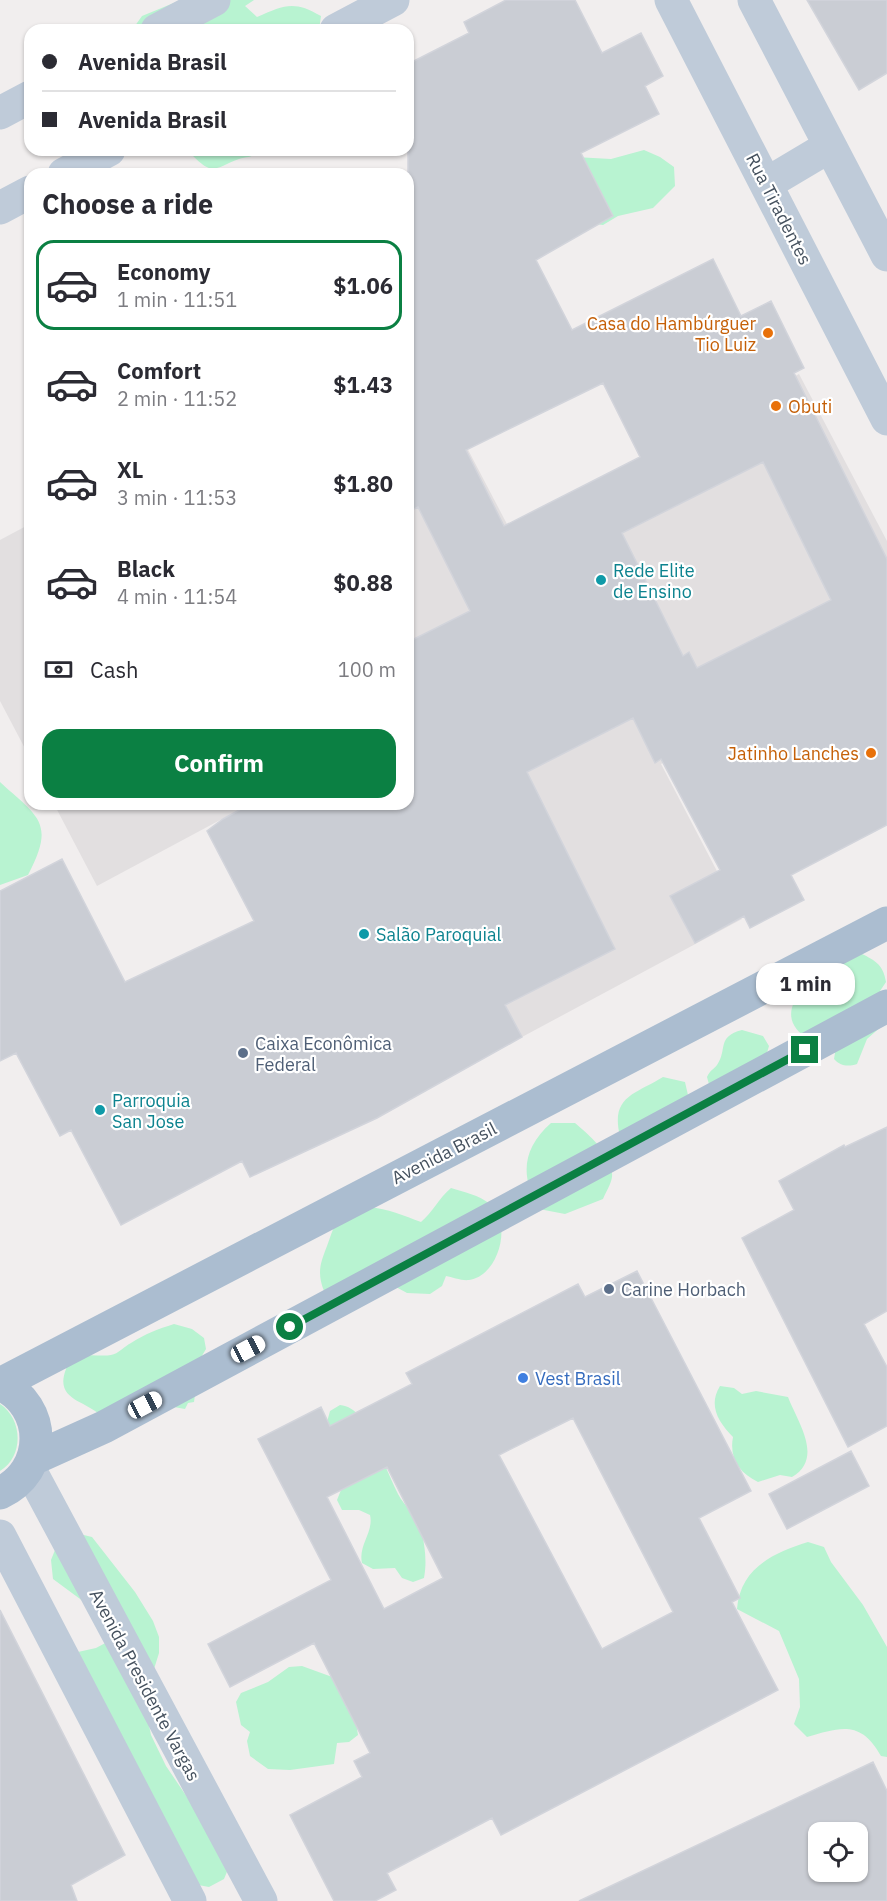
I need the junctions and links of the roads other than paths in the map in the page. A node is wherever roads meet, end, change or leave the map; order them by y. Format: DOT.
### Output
graph roads {
  1 [pos="214,0"];
  2 [pos="393,0"];
  3 [pos="671,0"];
  4 [pos="754,0"];
  5 [pos="168,24"];
  6 [pos="347,24"];
  7 [pos="24,100"];
  8 [pos="0,113"];
  9 [pos="830,146"];
  10 [pos="98,156"];
  11 [pos="75,168"];
  12 [pos="766,184"];
  13 [pos="24,195"];
  14 [pos="0,208"];
  15 [pos="887,255"];
  16 [pos="887,419"];
  17 [pos="887,923"];
  18 [pos="887,1006"];
  19 [pos="0,1384"];
  20 [pos="31,1464"];
  21 [pos="0,1493"];
  22 [pos="0,1536"];
  23 [pos="190,1901"];
  24 [pos="261,1901"];
  1 -- 5 [label="main road"];
  2 -- 6 [label="main road"];
  3 -- 12 [label="main road, Rua Tiradentes"];
  4 -- 9 [label="main road"];
  7 -- 8 [label="main road"];
  9 -- 12 [label="main road"];
  9 -- 15 [label="main road"];
  10 -- 11 [label="main road"];
  12 -- 16 [label="main road, Rua Tiradentes"];
  13 -- 14 [label="main road"];
  17 -- 19 [label="main road, Avenida Brasil"];
  18 -- 20 [label="main road"];
  19 -- 20 [label="main road"];
  20 -- 21 [label="main road"];
  20 -- 24 [label="main road, Avenida Presidente Vargas"];
  22 -- 23 [label="main road"];
}
